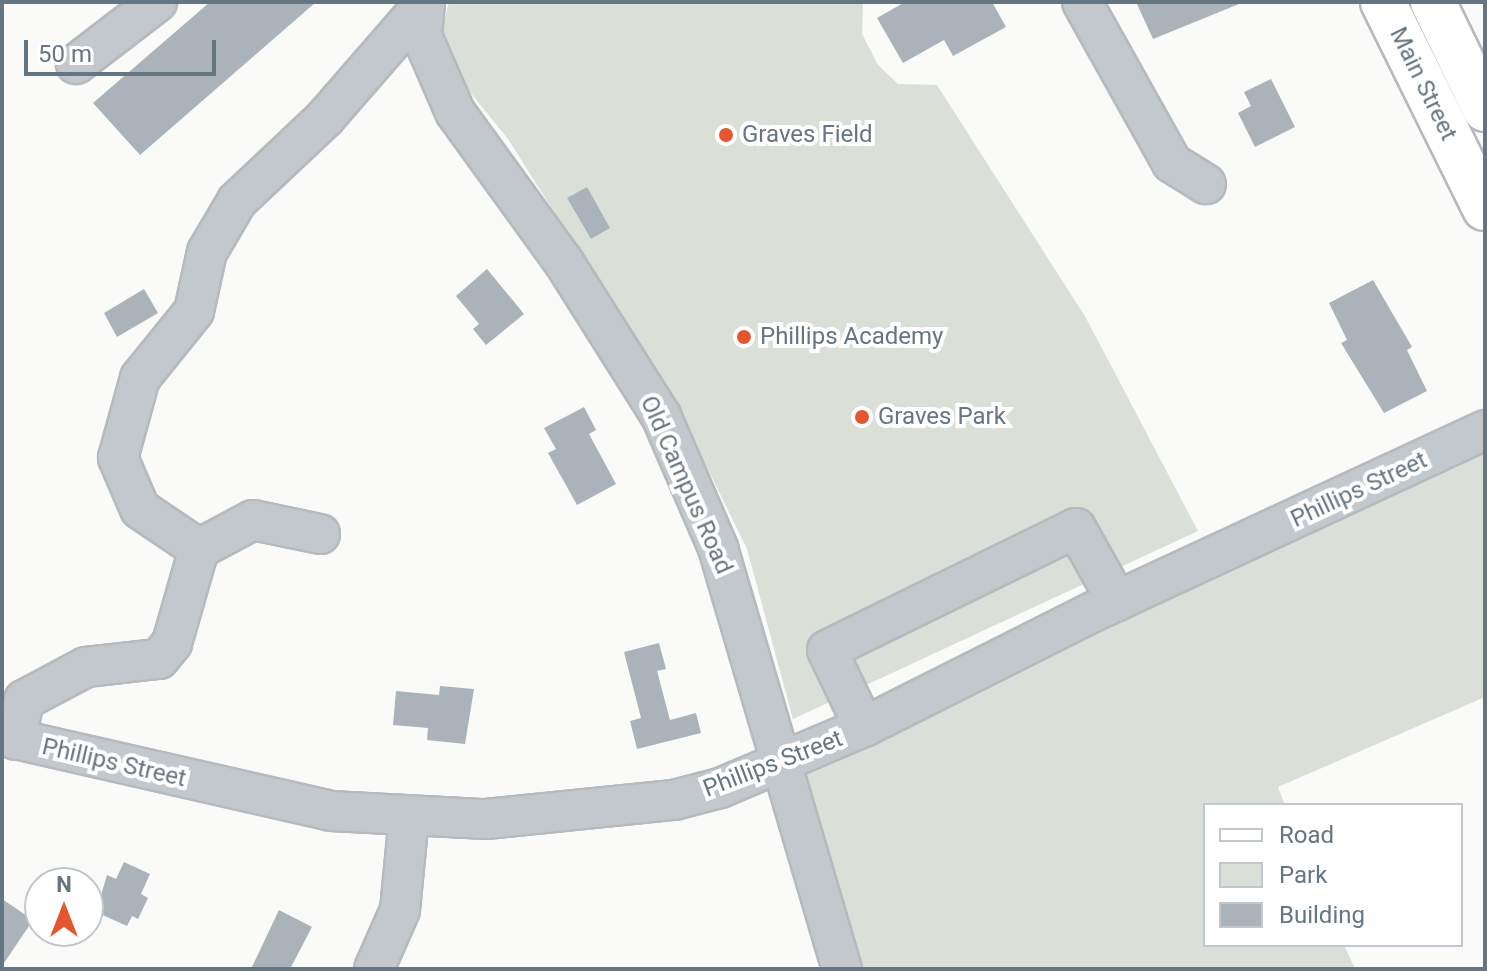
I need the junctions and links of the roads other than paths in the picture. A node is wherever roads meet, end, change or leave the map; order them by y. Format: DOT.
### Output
graph roads {
  1 [pos="157,2"];
  2 [pos="1082,2"];
  3 [pos="1383,2"];
  4 [pos="1433,2"];
  5 [pos="425,3"];
  6 [pos="76,64"];
  7 [pos="1485,109"];
  8 [pos="1206,184"];
  9 [pos="1485,208"];
  10 [pos="1485,430"];
  11 [pos="320,534"];
  12 [pos="199,549"];
  13 [pos="1117,601"];
  14 [pos="864,727"];
  15 [pos="9,738"];
  16 [pos="783,763"];
  17 [pos="409,817"];
  18 [pos="374,969"];
  19 [pos="842,969"];
  1 -- 6 [label="street"];
  2 -- 8 [label="street"];
  3 -- 9 [label="main road, Main Street"];
  4 -- 7 [label="main road, Main Street"];
  5 -- 12 [label="street"];
  5 -- 16 [label="street, Old Campus Road"];
  10 -- 13 [label="street, Phillips Street"];
  11 -- 12 [label="street"];
  12 -- 15 [label="street"];
  13 -- 14 [label="street, Phillips Street"];
  13 -- 14 [label="street"];
  14 -- 16 [label="street, Phillips Street"];
  15 -- 17 [label="street, Phillips Street"];
  16 -- 17 [label="street, Phillips Street"];
  16 -- 19 [label="street, Old Campus Road"];
  17 -- 18 [label="street"];
}
